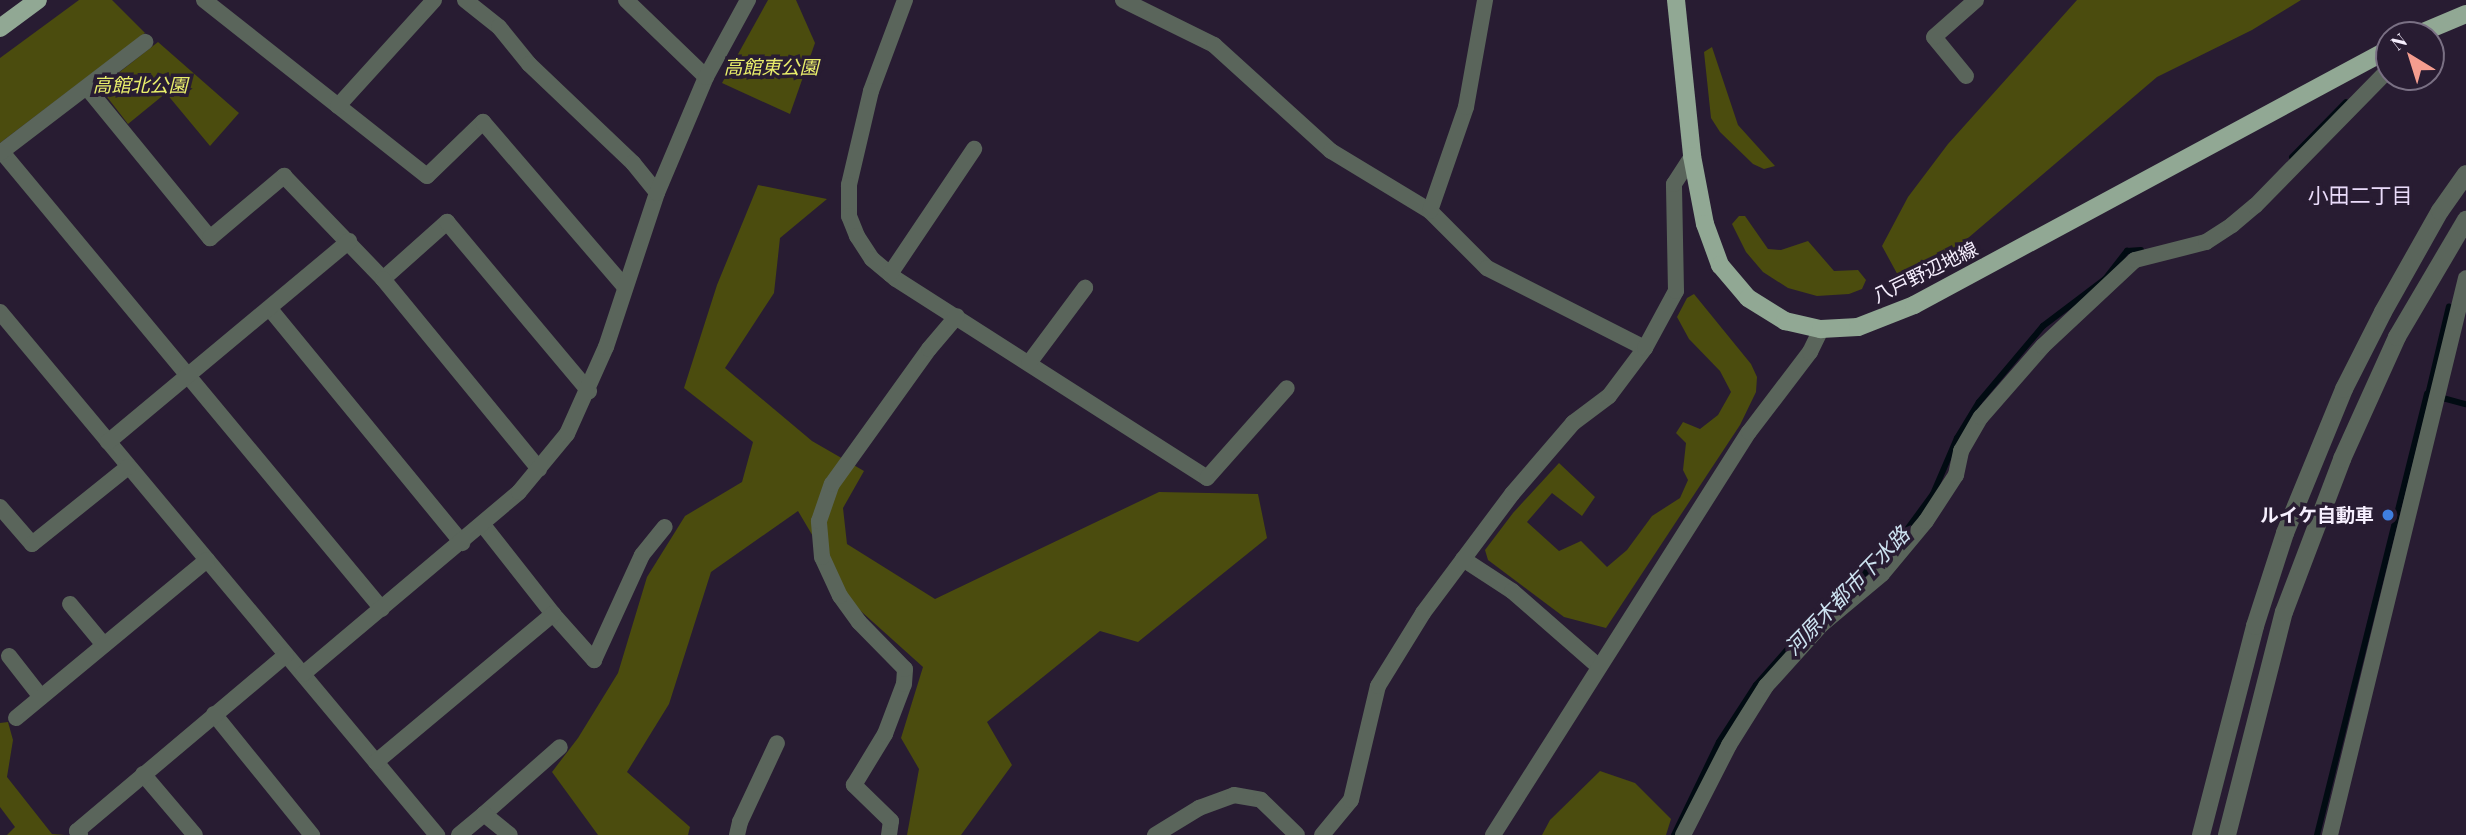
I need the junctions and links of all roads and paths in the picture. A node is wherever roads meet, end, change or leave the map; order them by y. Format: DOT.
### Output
graph roads {
  1 [pos="37,0"];
  2 [pos="204,0"];
  3 [pos="434,0"];
  4 [pos="465,0"];
  5 [pos="626,0"];
  6 [pos="748,0"];
  7 [pos="905,0"];
  8 [pos="1123,0"];
  9 [pos="1485,0"];
  10 [pos="1676,0"];
  11 [pos="1976,0"];
  12 [pos="2466,14"];
  13 [pos="2445,23"];
  14 [pos="0,28"];
  15 [pos="145,42"];
  16 [pos="2375,56"];
  17 [pos="1966,76"];
  18 [pos="706,77"];
  19 [pos="2375,83"];
  20 [pos="88,89"];
  21 [pos="338,106"];
  22 [pos="974,149"];
  23 [pos="1,153"];
  24 [pos="1692,156"];
  25 [pos="2466,174"];
  26 [pos="657,193"];
  27 [pos="1430,211"];
  28 [pos="2466,220"];
  29 [pos="349,241"];
  30 [pos="890,274"];
  31 [pos="2466,278"];
  32 [pos="383,279"];
  33 [pos="624,286"];
  34 [pos="1085,288"];
  35 [pos="270,309"];
  36 [pos="0,312"];
  37 [pos="957,316"];
  38 [pos="1821,329"];
  39 [pos="1645,348"];
  40 [pos="1029,363"];
  41 [pos="190,375"];
  42 [pos="1287,388"];
  43 [pos="589,391"];
  44 [pos="108,442"];
  45 [pos="128,467"];
  46 [pos="539,469"];
  47 [pos="2,512"];
  48 [pos="483,525"];
  49 [pos="665,527"];
  50 [pos="462,543"];
  51 [pos="1463,559"];
  52 [pos="207,560"];
  53 [pos="70,604"];
  54 [pos="382,609"];
  55 [pos="553,614"];
  56 [pos="104,645"];
  57 [pos="286,655"];
  58 [pos="9,656"];
  59 [pos="1598,666"];
  60 [pos="303,674"];
  61 [pos="41,697"];
  62 [pos="214,714"];
  63 [pos="16,718"];
  64 [pos="777,743"];
  65 [pos="560,747"];
  66 [pos="376,762"];
  67 [pos="143,774"];
  68 [pos="484,814"];
  69 [pos="80,835"];
  70 [pos="195,835"];
  71 [pos="312,835"];
  72 [pos="437,835"];
  73 [pos="459,835"];
  74 [pos="510,835"];
  75 [pos="737,835"];
  76 [pos="889,835"];
  77 [pos="1155,835"];
  78 [pos="1297,835"];
  79 [pos="1322,835"];
  80 [pos="1493,835"];
  81 [pos="1683,835"];
  82 [pos="2201,835"];
  83 [pos="2227,835"];
  84 [pos="2330,835"];
  1 -- 14 [label="main road"];
  2 -- 21 [label="street"];
  3 -- 21 [label="street"];
  4 -- 26 [label="street"];
  5 -- 18 [label="street"];
  6 -- 18 [label="street"];
  7 -- 30 [label="street"];
  8 -- 27 [label="street"];
  9 -- 27 [label="street"];
  10 -- 24 [label="main road, 八戸野辺地線"];
  11 -- 17 [label="street"];
  12 -- 13 [label="main road"];
  15 -- 20 [label="street"];
  16 -- 38 [label="main road, 八戸野辺地線"];
  18 -- 26 [label="street"];
  19 -- 81 [label="street"];
  20 -- 23 [label="street"];
  20 -- 29 [label="street"];
  21 -- 33 [label="street"];
  22 -- 30 [label="street"];
  23 -- 41 [label="street"];
  24 -- 38 [label="main road, 八戸野辺地線"];
  24 -- 39 [label="street"];
  25 -- 82 [label="street"];
  26 -- 33 [label="street"];
  27 -- 39 [label="street"];
  28 -- 83 [label="street"];
  29 -- 32 [label="street"];
  29 -- 35 [label="street"];
  30 -- 37 [label="street"];
  31 -- 84 [label="street"];
  32 -- 43 [label="street"];
  32 -- 46 [label="street"];
  33 -- 43 [label="street"];
  34 -- 40 [label="street"];
  35 -- 41 [label="street"];
  35 -- 50 [label="street"];
  36 -- 44 [label="street"];
  37 -- 40 [label="street"];
  37 -- 76 [label="street"];
  38 -- 59 [label="street"];
  39 -- 51 [label="street"];
  40 -- 42 [label="street"];
  41 -- 44 [label="street"];
  41 -- 54 [label="street"];
  43 -- 46 [label="street"];
  44 -- 45 [label="street"];
  45 -- 47 [label="street"];
  45 -- 52 [label="street"];
  46 -- 48 [label="street"];
  48 -- 50 [label="street"];
  48 -- 55 [label="street"];
  49 -- 55 [label="street"];
  50 -- 54 [label="street"];
  51 -- 59 [label="street"];
  51 -- 79 [label="street"];
  52 -- 56 [label="street"];
  52 -- 57 [label="street"];
  53 -- 56 [label="street"];
  54 -- 60 [label="street"];
  55 -- 66 [label="street"];
  56 -- 61 [label="street"];
  57 -- 60 [label="street"];
  57 -- 62 [label="street"];
  58 -- 61 [label="street"];
  59 -- 80 [label="street"];
  60 -- 66 [label="street"];
  61 -- 63 [label="street"];
  62 -- 67 [label="street"];
  62 -- 71 [label="street"];
  64 -- 75 [label="street"];
  65 -- 68 [label="street"];
  66 -- 72 [label="street"];
  67 -- 69 [label="street"];
  67 -- 70 [label="street"];
  68 -- 73 [label="street"];
  68 -- 74 [label="street"];
  77 -- 78 [label="street"];
}
